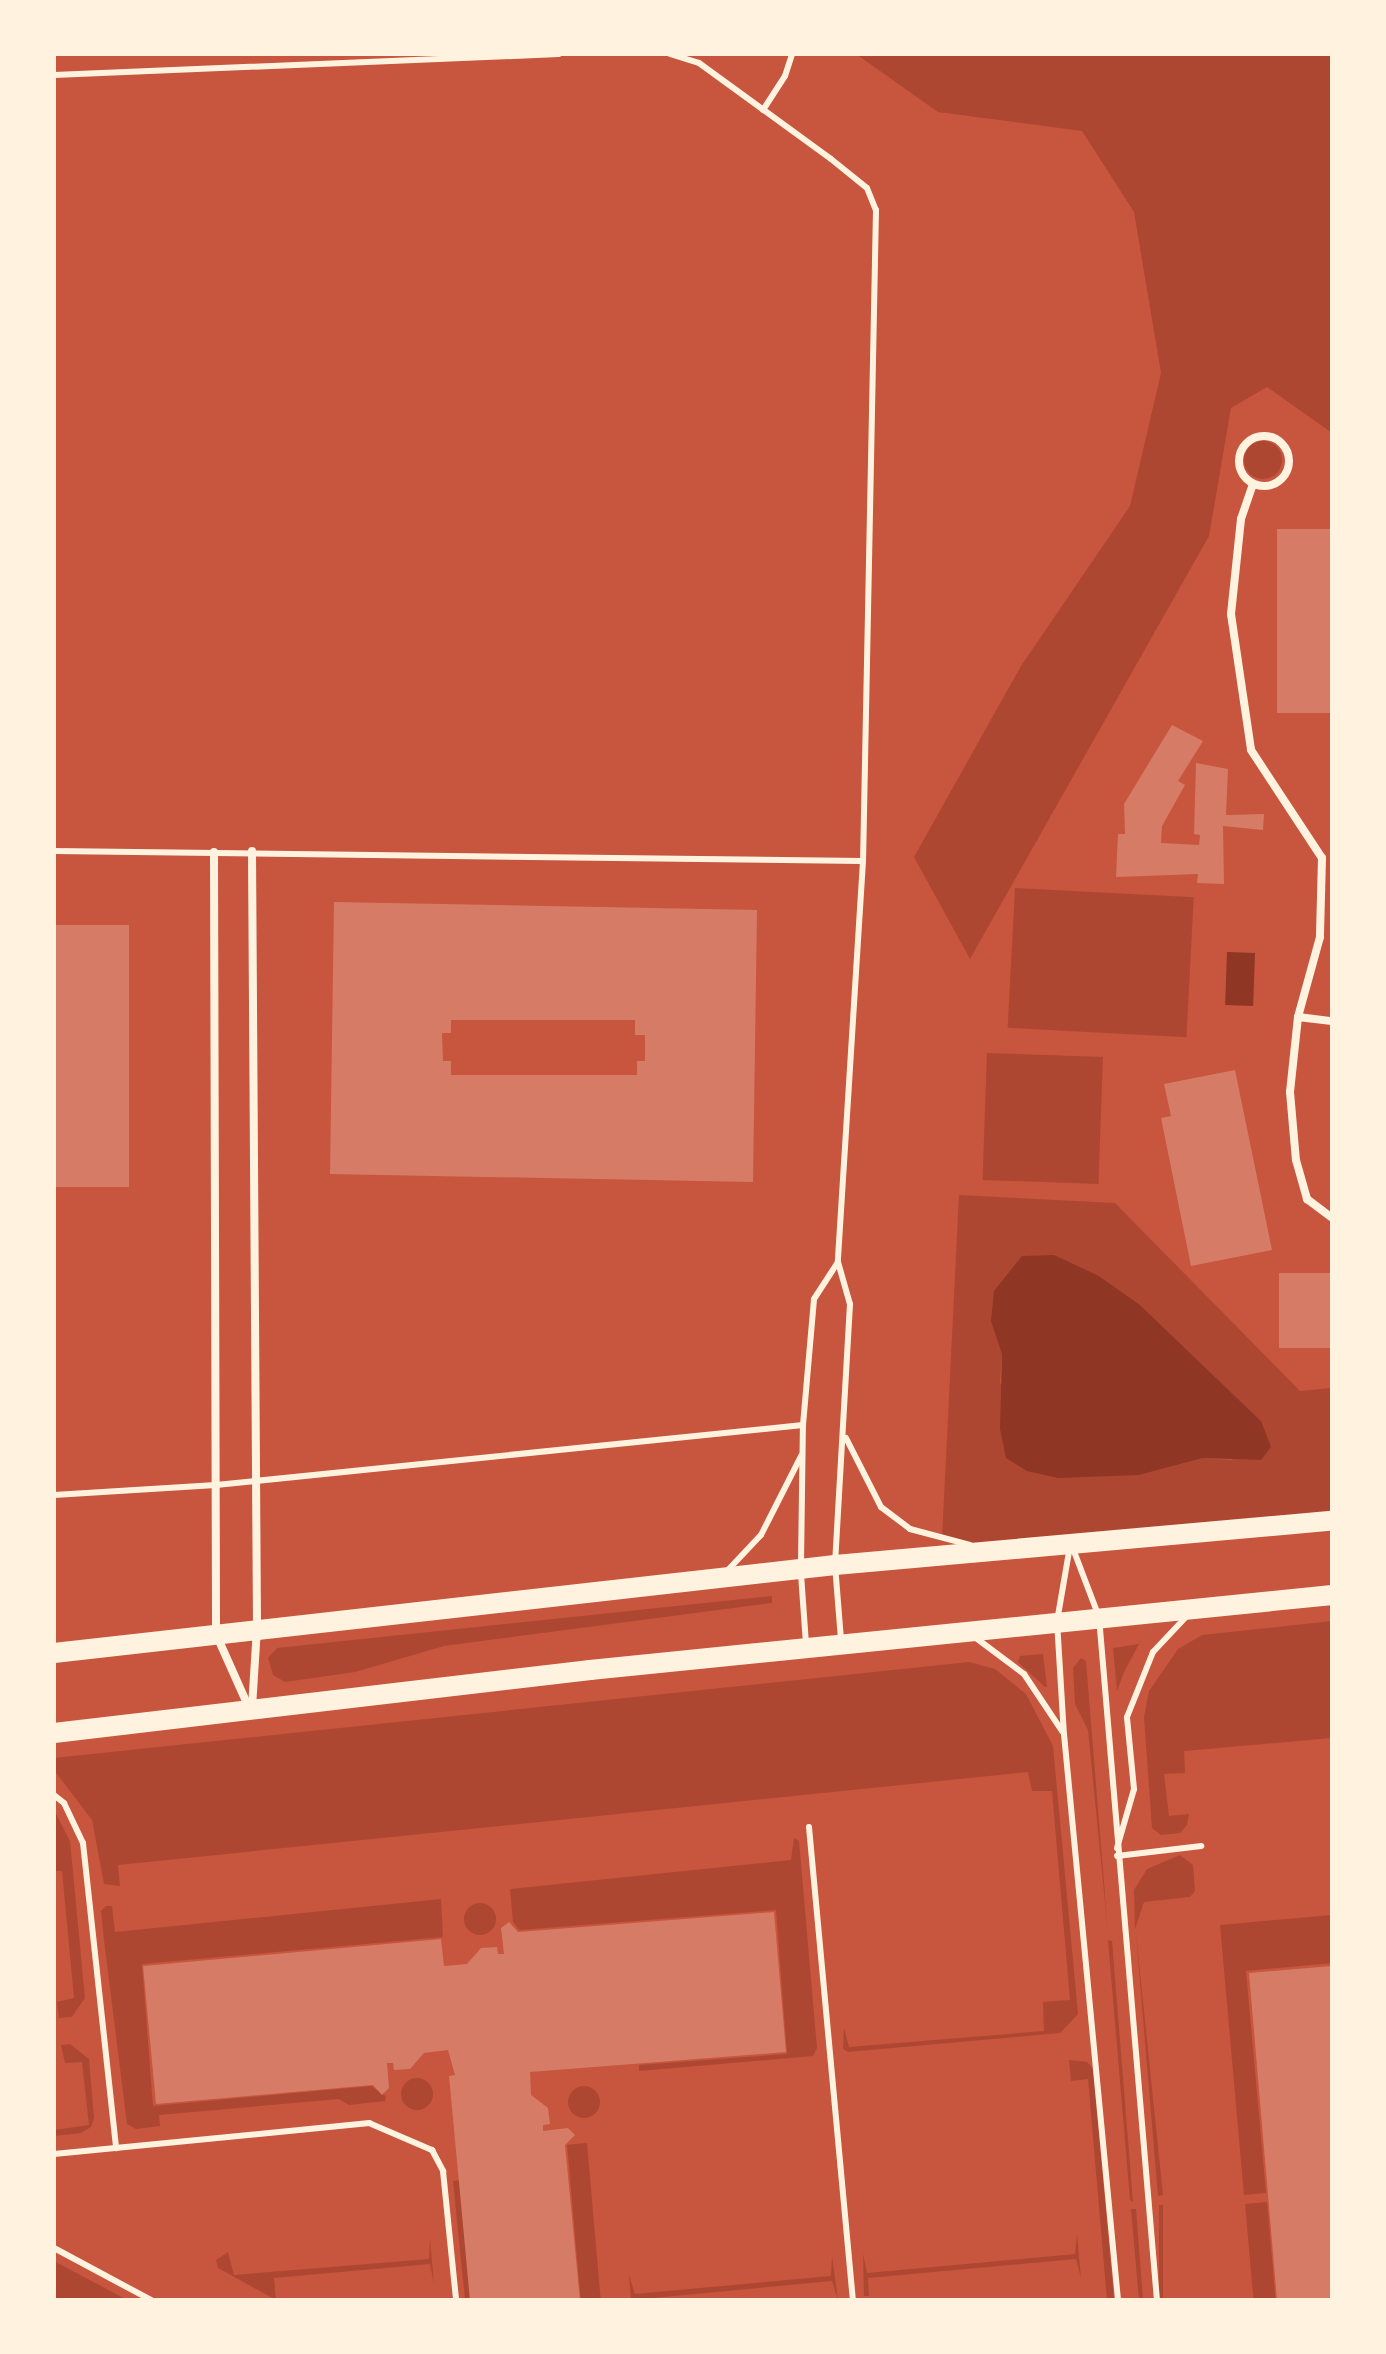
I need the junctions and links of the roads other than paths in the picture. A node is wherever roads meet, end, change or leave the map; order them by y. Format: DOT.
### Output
graph roads {
  1 [pos="559,54"];
  2 [pos="670,54"];
  3 [pos="792,54"];
  4 [pos="54,75"];
  5 [pos="763,110"];
  6 [pos="1253,484"];
  7 [pos="54,851"];
  8 [pos="252,851"];
  9 [pos="214,852"];
  10 [pos="1327,858"];
  11 [pos="863,861"];
  12 [pos="1298,1017"];
  13 [pos="1332,1021"];
  14 [pos="1332,1218"];
  15 [pos="838,1262"];
  16 [pos="803,1425"];
  17 [pos="844,1429"];
  18 [pos="803,1453"];
  19 [pos="254,1481"];
  20 [pos="216,1485"];
  21 [pos="54,1495"];
  22 [pos="1332,1521"];
  23 [pos="1071,1543"];
  24 [pos="989,1550"];
  25 [pos="835,1565"];
  26 [pos="801,1569"];
  27 [pos="716,1579"];
  28 [pos="1332,1595"];
  29 [pos="1193,1611"];
  30 [pos="1099,1617"];
  31 [pos="1057,1621"];
  32 [pos="257,1628"];
  33 [pos="961,1632"];
  34 [pos="216,1634"];
  35 [pos="841,1648"];
  36 [pos="806,1650"];
  37 [pos="54,1653"];
  38 [pos="251,1712"];
  39 [pos="54,1733"];
  40 [pos="1064,1734"];
  41 [pos="54,1795"];
  42 [pos="809,1827"];
  43 [pos="1201,1846"];
  44 [pos="1116,1854"];
  45 [pos="116,2148"];
  46 [pos="54,2154"];
  47 [pos="54,2248"];
  48 [pos="151,2300"];
  49 [pos="456,2300"];
  50 [pos="853,2300"];
  51 [pos="1118,2300"];
  52 [pos="1157,2300"];
  1 -- 4 [label="lane"];
  2 -- 5 [label="lane"];
  3 -- 5 [label="lane"];
  5 -- 11 [label="lane"];
  6 -- 6 [label="street"];
  6 -- 10 [label="street"];
  7 -- 9 [label="lane"];
  8 -- 9 [label="lane"];
  8 -- 11 [label="lane"];
  8 -- 19 [label="street"];
  9 -- 20 [label="street"];
  10 -- 12 [label="street"];
  11 -- 15 [label="lane"];
  12 -- 13 [label="street"];
  12 -- 14 [label="street"];
  15 -- 16 [label="lane"];
  15 -- 17 [label="lane"];
  16 -- 18 [label="lane"];
  16 -- 19 [label="lane"];
  17 -- 24 [label="lane"];
  17 -- 25 [label="lane"];
  18 -- 26 [label="lane"];
  18 -- 27 [label="lane"];
  19 -- 20 [label="lane"];
  19 -- 32 [label="street"];
  20 -- 21 [label="lane"];
  20 -- 34 [label="street"];
  22 -- 23 [label="main road"];
  23 -- 24 [label="main road"];
  23 -- 30 [label="lane"];
  23 -- 31 [label="lane"];
  24 -- 25 [label="main road"];
  25 -- 26 [label="main road"];
  25 -- 35 [label="lane"];
  26 -- 27 [label="main road"];
  26 -- 36 [label="lane"];
  27 -- 32 [label="main road"];
  28 -- 29 [label="main road"];
  29 -- 30 [label="main road"];
  29 -- 44 [label="lane"];
  30 -- 31 [label="main road"];
  30 -- 44 [label="lane"];
  31 -- 33 [label="main road"];
  31 -- 40 [label="lane"];
  32 -- 34 [label="main road"];
  32 -- 38 [label="street"];
  33 -- 35 [label="main road"];
  33 -- 40 [label="lane"];
  34 -- 37 [label="main road"];
  34 -- 38 [label="street"];
  35 -- 36 [label="main road"];
  36 -- 38 [label="main road"];
  38 -- 39 [label="main road"];
  40 -- 51 [label="lane"];
  41 -- 45 [label="lane"];
  42 -- 50 [label="lane"];
  43 -- 44 [label="lane"];
  44 -- 52 [label="lane"];
  45 -- 46 [label="lane"];
  45 -- 49 [label="lane"];
  47 -- 48 [label="lane"];
}
